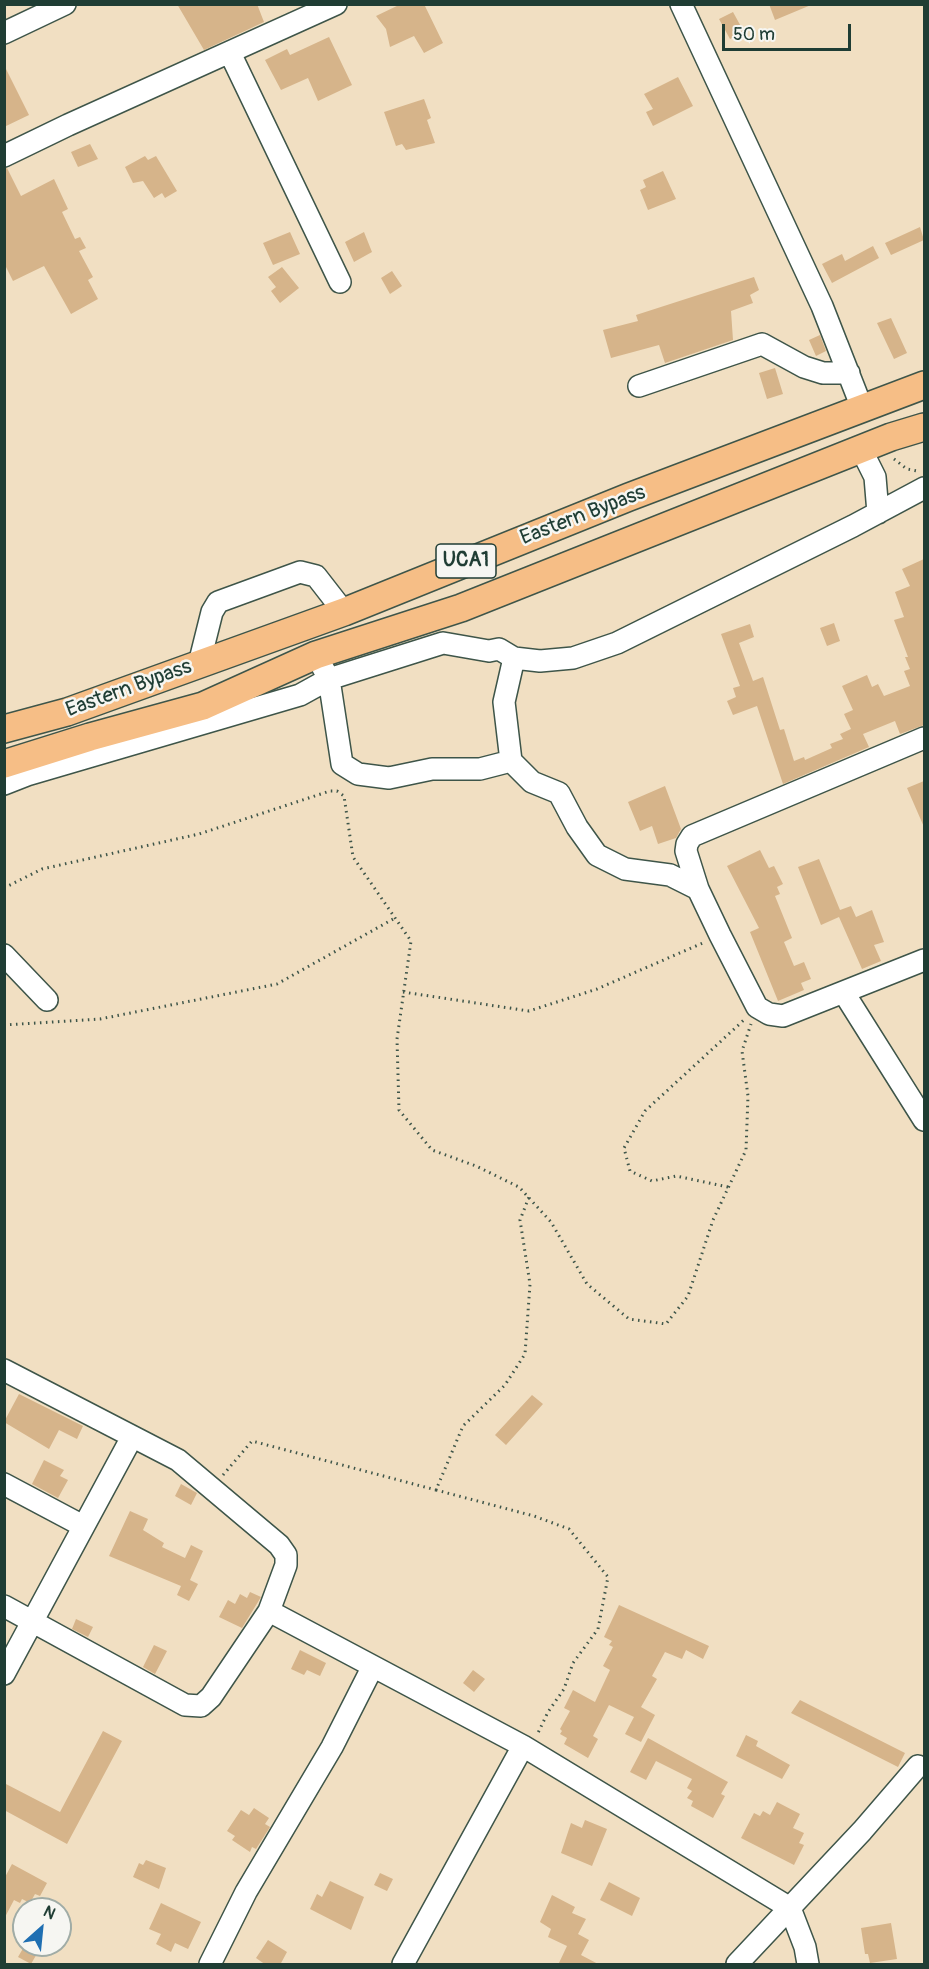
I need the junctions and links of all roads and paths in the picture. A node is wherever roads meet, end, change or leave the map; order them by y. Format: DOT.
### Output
graph roads {
  1 [pos="65,4"];
  2 [pos="336,4"];
  3 [pos="681,4"];
  4 [pos="4,33"];
  5 [pos="230,53"];
  6 [pos="4,156"];
  7 [pos="340,282"];
  8 [pos="849,373"];
  9 [pos="639,386"];
  10 [pos="924,386"];
  11 [pos="862,408"];
  12 [pos="924,427"];
  13 [pos="807,431"];
  14 [pos="862,451"];
  15 [pos="822,466"];
  16 [pos="924,488"];
  17 [pos="878,513"];
  18 [pos="344,612"];
  19 [pos="316,655"];
  20 [pos="514,658"];
  21 [pos="199,664"];
  22 [pos="329,679"];
  23 [pos="4,729"];
  24 [pos="924,738"];
  25 [pos="511,760"];
  26 [pos="4,764"];
  27 [pos="4,784"];
  28 [pos="4,888"];
  29 [pos="698,889"];
  30 [pos="395,918"];
  31 [pos="720,935"];
  32 [pos="4,955"];
  33 [pos="924,960"];
  34 [pos="404,992"];
  35 [pos="844,993"];
  36 [pos="47,1000"];
  37 [pos="757,1007"];
  38 [pos="4,1025"];
  39 [pos="924,1120"];
  40 [pos="728,1187"];
  41 [pos="529,1197"];
  42 [pos="4,1370"];
  43 [pos="132,1437"];
  44 [pos="4,1484"];
  45 [pos="213,1488"];
  46 [pos="436,1490"];
  47 [pos="84,1526"];
  48 [pos="4,1606"];
  49 [pos="269,1611"];
  50 [pos="33,1620"];
  51 [pos="372,1668"];
  52 [pos="4,1674"];
  53 [pos="523,1746"];
  54 [pos="918,1766"];
  55 [pos="789,1908"];
  56 [pos="210,1965"];
  57 [pos="403,1965"];
  58 [pos="738,1965"];
  59 [pos="808,1965"];
  1 -- 4 [label="street"];
  2 -- 5 [label="street"];
  3 -- 8 [label="street"];
  5 -- 6 [label="street"];
  5 -- 7 [label="street"];
  8 -- 9 [label="street"];
  8 -- 11 [label="street"];
  10 -- 11 [label="main road, Eastern Bypass / UCA1"];
  11 -- 13 [label="main road, Eastern Bypass / UCA1"];
  12 -- 14 [label="main road, Eastern Bypass / UCA1"];
  13 -- 15 [label="main road"];
  13 -- 18 [label="main road, Eastern Bypass / UCA1"];
  14 -- 15 [label="main road, Eastern Bypass / UCA1"];
  14 -- 17 [label="street"];
  15 -- 19 [label="main road, Eastern Bypass / UCA1"];
  16 -- 17 [label="street"];
  17 -- 20 [label="street"];
  18 -- 21 [label="main road, Eastern Bypass / UCA1"];
  18 -- 21 [label="street"];
  19 -- 22 [label="street"];
  19 -- 26 [label="main road, Eastern Bypass / UCA1"];
  20 -- 22 [label="street"];
  20 -- 25 [label="street"];
  21 -- 23 [label="main road, Eastern Bypass / UCA1"];
  22 -- 25 [label="street"];
  22 -- 27 [label="street"];
  24 -- 29 [label="street"];
  25 -- 29 [label="street"];
  28 -- 30 [label="path"];
  29 -- 31 [label="street"];
  30 -- 34 [label="path"];
  30 -- 38 [label="path"];
  31 -- 34 [label="path"];
  31 -- 37 [label="street"];
  32 -- 36 [label="street"];
  33 -- 35 [label="street"];
  34 -- 41 [label="path"];
  35 -- 37 [label="street"];
  35 -- 39 [label="street"];
  37 -- 40 [label="path"];
  37 -- 40 [label="path"];
  40 -- 41 [label="path"];
  41 -- 46 [label="path"];
  42 -- 43 [label="street"];
  43 -- 45 [label="street"];
  43 -- 47 [label="street"];
  44 -- 47 [label="street"];
  45 -- 46 [label="path"];
  45 -- 49 [label="street"];
  46 -- 53 [label="path"];
  47 -- 50 [label="street"];
  48 -- 50 [label="street"];
  49 -- 50 [label="street"];
  49 -- 51 [label="street"];
  50 -- 52 [label="street"];
  51 -- 53 [label="street"];
  51 -- 56 [label="street"];
  53 -- 55 [label="street"];
  53 -- 57 [label="street"];
  54 -- 55 [label="street"];
  55 -- 58 [label="street"];
  55 -- 59 [label="street"];
}
